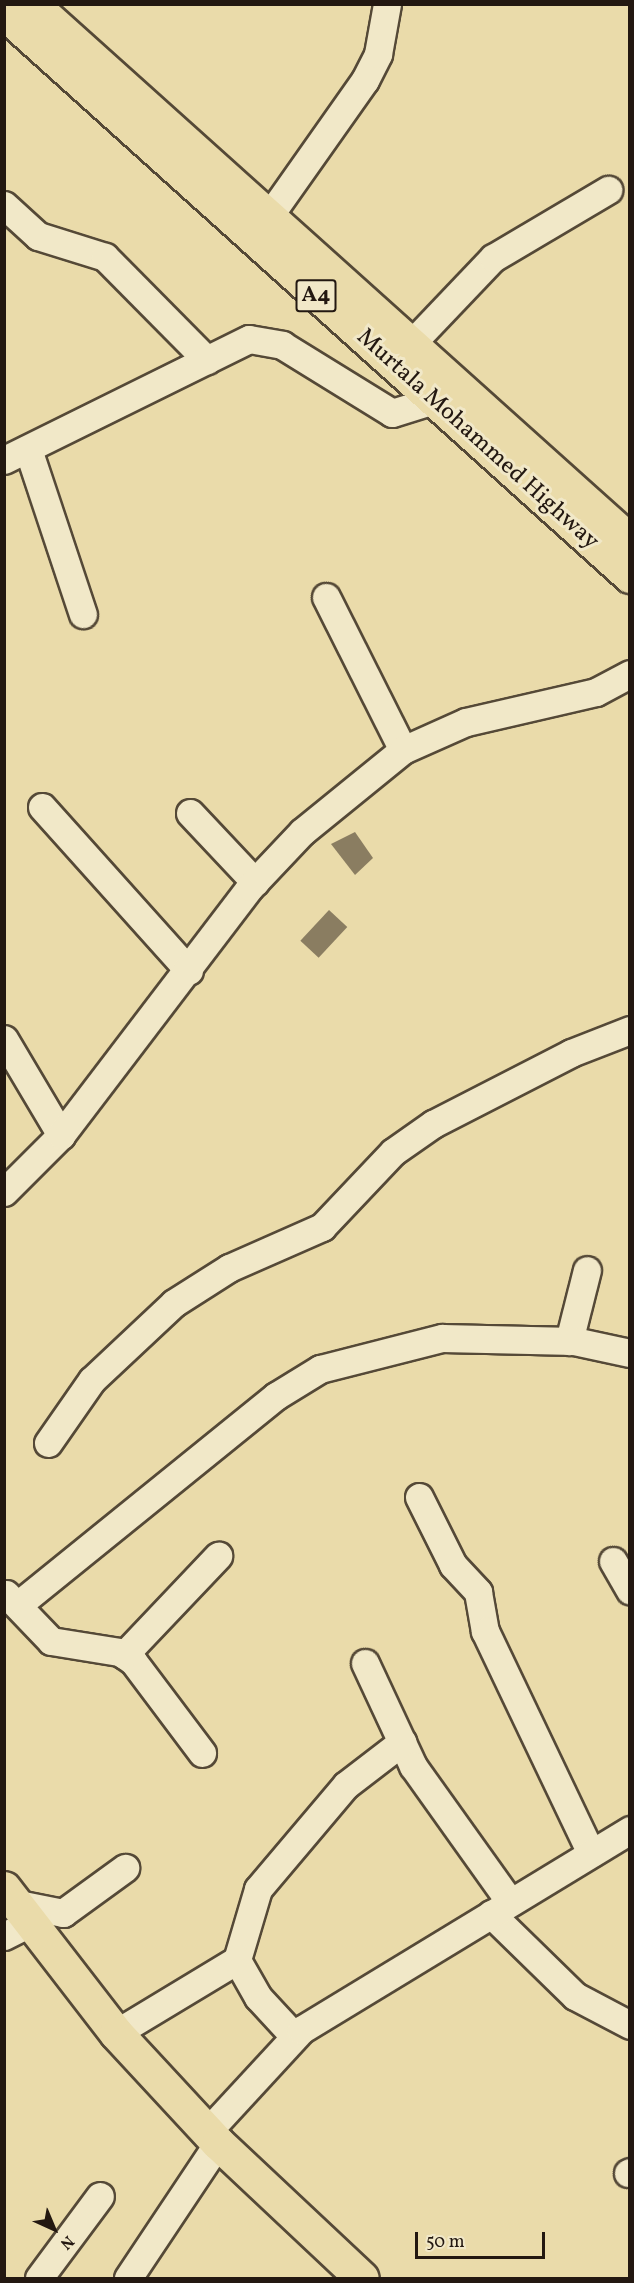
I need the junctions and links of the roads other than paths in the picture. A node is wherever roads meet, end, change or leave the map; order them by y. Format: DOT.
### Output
graph roads {
  1 [pos="32,4"];
  2 [pos="387,4"];
  3 [pos="4,13"];
  4 [pos="608,190"];
  5 [pos="4,205"];
  6 [pos="269,216"];
  7 [pos="411,344"];
  8 [pos="207,360"];
  9 [pos="431,401"];
  10 [pos="16,455"];
  11 [pos="630,541"];
  12 [pos="630,576"];
  13 [pos="326,597"];
  14 [pos="83,614"];
  15 [pos="630,674"];
  16 [pos="403,750"];
  17 [pos="42,807"];
  18 [pos="190,813"];
  19 [pos="255,882"];
  20 [pos="189,971"];
  21 [pos="630,1030"];
  22 [pos="4,1039"];
  23 [pos="61,1136"];
  24 [pos="4,1192"];
  25 [pos="586,1270"];
  26 [pos="569,1341"];
  27 [pos="630,1353"];
  28 [pos="48,1443"];
  29 [pos="419,1497"];
  30 [pos="218,1556"];
  31 [pos="613,1561"];
  32 [pos="630,1590"];
  33 [pos="12,1598"];
  34 [pos="124,1655"];
  35 [pos="365,1664"];
  36 [pos="402,1742"];
  37 [pos="202,1753"];
  38 [pos="630,1830"];
  39 [pos="591,1853"];
  40 [pos="125,1868"];
  41 [pos="501,1908"];
  42 [pos="14,1912"];
  43 [pos="237,1960"];
  44 [pos="630,2025"];
  45 [pos="116,2033"];
  46 [pos="294,2036"];
  47 [pos="213,2137"];
  48 [pos="100,2196"];
  49 [pos="39,2278"];
  50 [pos="128,2278"];
  51 [pos="362,2278"];
  1 -- 6 [label="main road, Murtala Mohammed Highway / A4"];
  2 -- 6 [label="street"];
  3 -- 9 [label="main road, Murtala Mohammed Highway / A4"];
  4 -- 7 [label="street"];
  5 -- 8 [label="street"];
  6 -- 7 [label="main road, Murtala Mohammed Highway / A4"];
  7 -- 11 [label="main road, Murtala Mohammed Highway / A4"];
  8 -- 9 [label="street"];
  8 -- 10 [label="street"];
  9 -- 12 [label="main road, Murtala Mohammed Highway / A4"];
  10 -- 14 [label="street"];
  13 -- 16 [label="street"];
  15 -- 16 [label="street"];
  16 -- 19 [label="street"];
  17 -- 20 [label="street"];
  18 -- 19 [label="street"];
  19 -- 20 [label="street"];
  20 -- 23 [label="street"];
  21 -- 28 [label="street"];
  22 -- 23 [label="street"];
  23 -- 24 [label="street"];
  25 -- 26 [label="street"];
  26 -- 27 [label="street"];
  26 -- 33 [label="street"];
  29 -- 39 [label="street"];
  30 -- 34 [label="street"];
  31 -- 32 [label="street"];
  33 -- 34 [label="street"];
  34 -- 37 [label="street"];
  35 -- 36 [label="street"];
  36 -- 41 [label="street"];
  36 -- 43 [label="street"];
  38 -- 39 [label="street"];
  39 -- 41 [label="street"];
  40 -- 42 [label="street"];
  41 -- 44 [label="street"];
  41 -- 46 [label="street"];
  42 -- 45 [label="main road"];
  43 -- 45 [label="street"];
  43 -- 46 [label="street"];
  45 -- 47 [label="main road"];
  46 -- 47 [label="street"];
  47 -- 50 [label="street"];
  47 -- 51 [label="main road"];
  48 -- 49 [label="street"];
}
